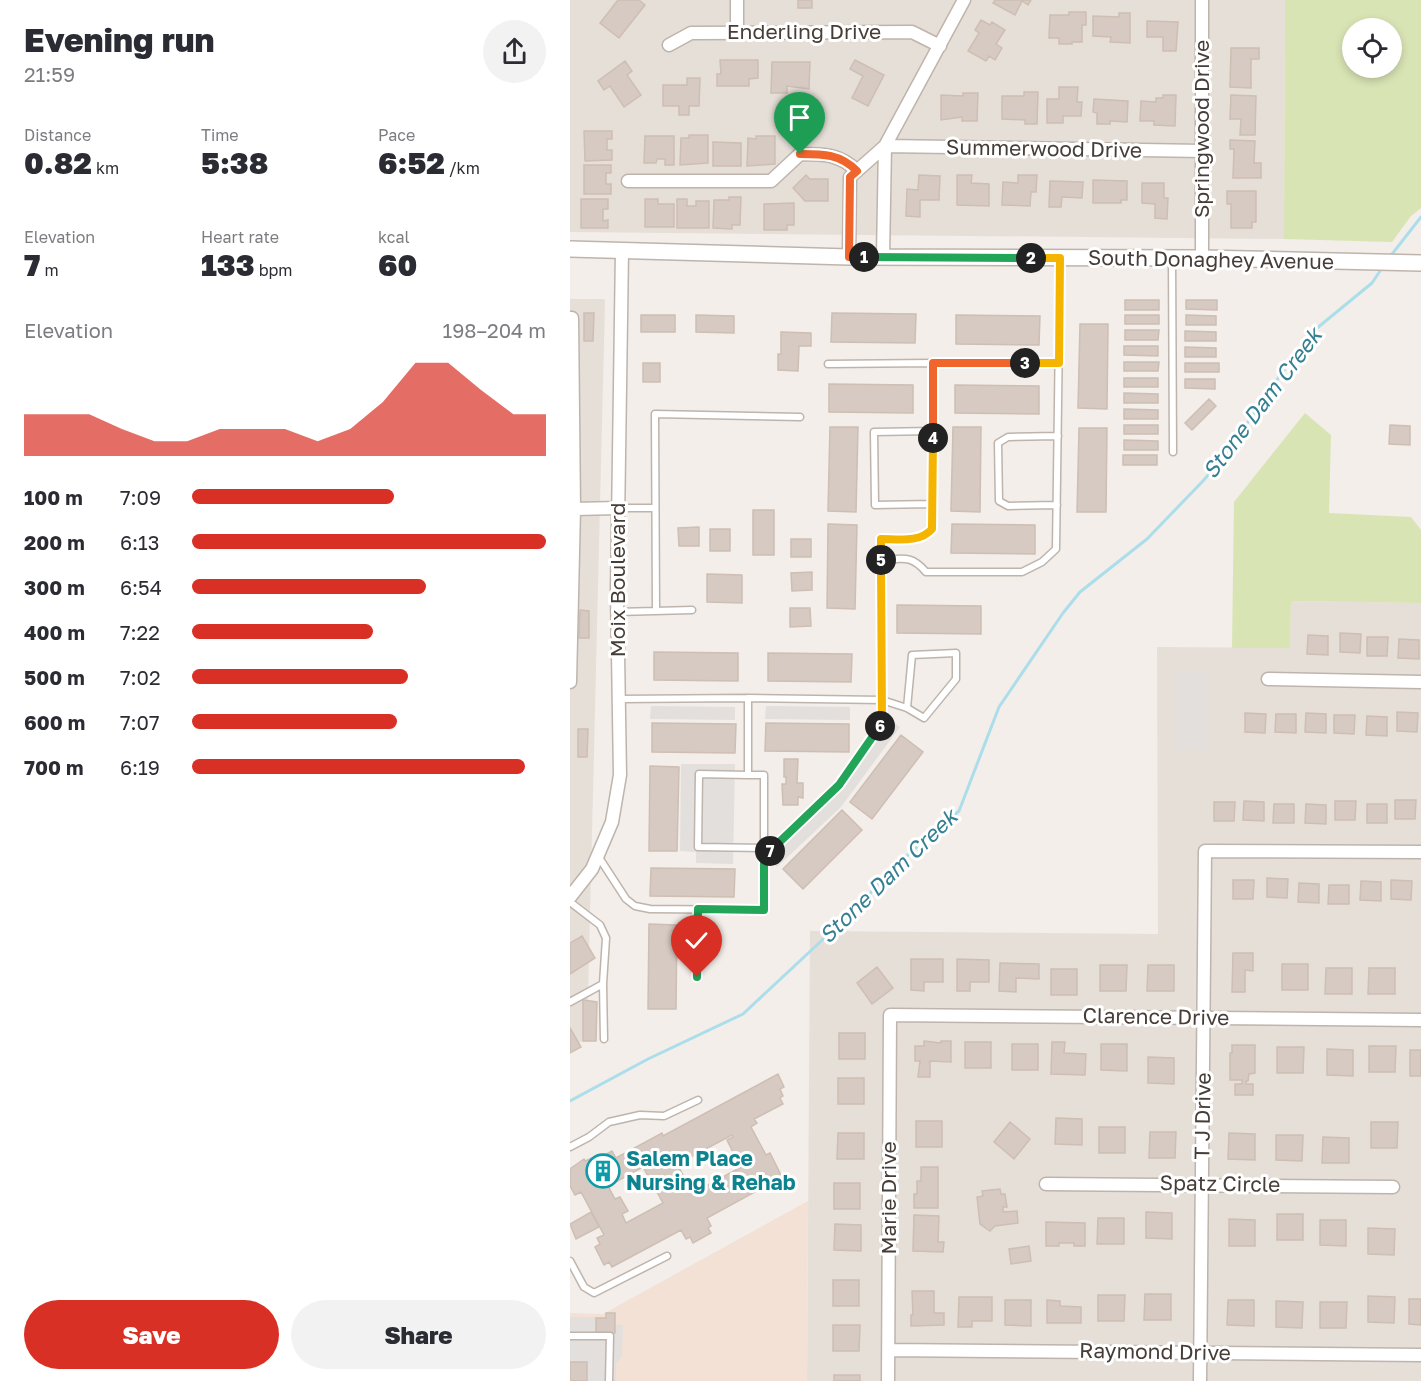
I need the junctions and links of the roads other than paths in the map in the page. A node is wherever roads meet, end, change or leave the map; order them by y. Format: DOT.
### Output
graph roads {
  1 [pos="737,0"];
  2 [pos="964,0"];
  3 [pos="1202,0"];
  4 [pos="737,32"];
  5 [pos="669,45"];
  6 [pos="940,46"];
  7 [pos="885,146"];
  8 [pos="1203,151"];
  9 [pos="857,171"];
  10 [pos="628,182"];
  11 [pos="570,249"];
  12 [pos="622,250"];
  13 [pos="883,256"];
  14 [pos="849,257"];
  15 [pos="1060,258"];
  16 [pos="1172,258"];
  17 [pos="1202,258"];
  18 [pos="1417,263"];
  19 [pos="570,318"];
  20 [pos="933,363"];
  21 [pos="1059,363"];
  22 [pos="828,364"];
  23 [pos="800,417"];
  24 [pos="933,432"];
  25 [pos="1058,436"];
  26 [pos="1173,452"];
  27 [pos="932,504"];
  28 [pos="1057,505"];
  29 [pos="574,508"];
  30 [pos="618,508"];
  31 [pos="655,508"];
  32 [pos="572,546"];
  33 [pos="881,560"];
  34 [pos="692,610"];
  35 [pos="656,611"];
  36 [pos="617,612"];
  37 [pos="1268,679"];
  38 [pos="570,682"];
  39 [pos="1421,682"];
  40 [pos="748,698"];
  41 [pos="619,699"];
  42 [pos="882,700"];
  43 [pos="907,708"];
  44 [pos="748,775"];
  45 [pos="764,848"];
  46 [pos="1421,852"];
  47 [pos="598,856"];
  48 [pos="764,856"];
  49 [pos="570,897"];
  50 [pos="570,902"];
  51 [pos="698,909"];
  52 [pos="697,977"];
  53 [pos="603,984"];
  54 [pos="570,1002"];
  55 [pos="890,1015"];
  56 [pos="1204,1018"];
  57 [pos="1421,1020"];
  58 [pos="604,1039"];
  59 [pos="698,1100"];
  60 [pos="570,1147"];
  61 [pos="1046,1184"];
  62 [pos="1202,1184"];
  63 [pos="1393,1187"];
  64 [pos="668,1256"];
  65 [pos="570,1261"];
  66 [pos="570,1336"];
  67 [pos="889,1350"];
  68 [pos="1200,1353"];
  69 [pos="1421,1355"];
  70 [pos="609,1381"];
  71 [pos="888,1381"];
  72 [pos="1200,1381"];
  1 -- 4 [label="street"];
  2 -- 6 [label="street"];
  3 -- 8 [label="street, Springwood Drive"];
  4 -- 5 [label="street, Enderling Drive"];
  4 -- 6 [label="street, Enderling Drive"];
  6 -- 7 [label="street"];
  7 -- 8 [label="street, Summerwood Drive"];
  7 -- 9 [label="street"];
  7 -- 13 [label="street"];
  8 -- 17 [label="street, Springwood Drive"];
  9 -- 10 [label="street"];
  9 -- 14 [label="street"];
  11 -- 12 [label="street, South Donaghey Avenue"];
  12 -- 14 [label="street, South Donaghey Avenue"];
  12 -- 30 [label="street, Moix Boulevard"];
  13 -- 14 [label="street, South Donaghey Avenue"];
  13 -- 15 [label="street, South Donaghey Avenue"];
  15 -- 16 [label="street, South Donaghey Avenue"];
  15 -- 21 [label="lane"];
  16 -- 17 [label="street, South Donaghey Avenue"];
  16 -- 26 [label="lane"];
  17 -- 18 [label="street, South Donaghey Avenue"];
  19 -- 29 [label="street"];
  20 -- 21 [label="lane"];
  20 -- 22 [label="lane"];
  20 -- 24 [label="lane"];
  21 -- 25 [label="lane"];
  23 -- 31 [label="lane"];
  24 -- 27 [label="lane"];
  24 -- 27 [label="lane"];
  25 -- 28 [label="lane"];
  25 -- 28 [label="lane"];
  27 -- 33 [label="lane"];
  28 -- 33 [label="lane"];
  29 -- 30 [label="street"];
  29 -- 32 [label="street"];
  30 -- 31 [label="lane"];
  30 -- 36 [label="street, Moix Boulevard"];
  31 -- 35 [label="lane"];
  32 -- 38 [label="street"];
  33 -- 42 [label="lane"];
  34 -- 35 [label="lane"];
  35 -- 36 [label="lane"];
  36 -- 41 [label="street, Moix Boulevard"];
  37 -- 39 [label="street"];
  40 -- 41 [label="lane"];
  40 -- 42 [label="lane"];
  40 -- 44 [label="lane"];
  41 -- 47 [label="street, Moix Boulevard"];
  42 -- 43 [label="lane"];
  42 -- 48 [label="lane"];
  43 -- 43 [label="lane"];
  44 -- 45 [label="lane"];
  44 -- 45 [label="lane"];
  45 -- 48 [label="lane"];
  46 -- 56 [label="street, T J Drive"];
  47 -- 49 [label="street, Moix Boulevard"];
  47 -- 51 [label="lane"];
  48 -- 51 [label="lane"];
  50 -- 53 [label="lane"];
  51 -- 52 [label="lane"];
  53 -- 54 [label="lane"];
  53 -- 58 [label="lane"];
  55 -- 56 [label="street, Clarence Drive"];
  55 -- 67 [label="street, Marie Drive"];
  56 -- 57 [label="street, Clarence Drive"];
  56 -- 62 [label="street, T J Drive"];
  59 -- 60 [label="lane"];
  61 -- 62 [label="street, Spatz Circle"];
  62 -- 63 [label="street, Spatz Circle"];
  62 -- 68 [label="street, T J Drive"];
  64 -- 65 [label="lane"];
  66 -- 70 [label="lane"];
  67 -- 68 [label="street, Raymond Drive"];
  67 -- 71 [label="street, Marie Drive"];
  68 -- 69 [label="street, Raymond Drive"];
  68 -- 72 [label="street, T J Drive"];
}
